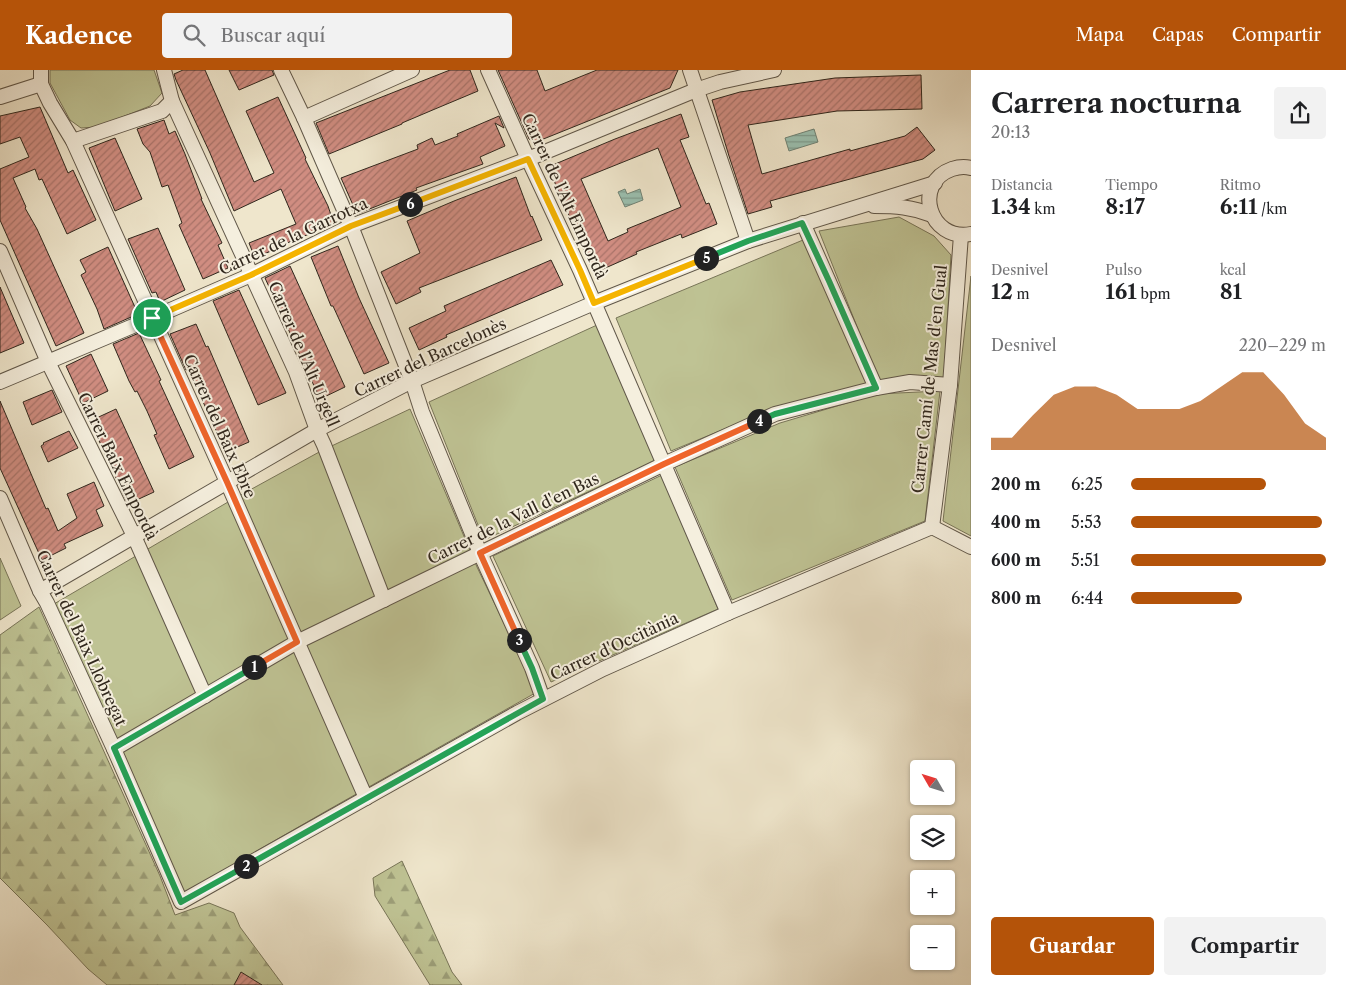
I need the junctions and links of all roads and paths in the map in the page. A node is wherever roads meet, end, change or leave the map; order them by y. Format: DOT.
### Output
graph roads {
  1 [pos="41,70"];
  2 [pos="164,70"];
  3 [pos="281,70"];
  4 [pos="412,70"];
  5 [pos="488,70"];
  6 [pos="690,70"];
  7 [pos="774,70"];
  8 [pos="41,84"];
  9 [pos="696,90"];
  10 [pos="0,96"];
  11 [pos="172,101"];
  12 [pos="304,118"];
  13 [pos="74,142"];
  14 [pos="528,159"];
  15 [pos="970,164"];
  16 [pos="934,183"];
  17 [pos="859,206"];
  18 [pos="932,216"];
  19 [pos="802,223"];
  20 [pos="351,226"];
  21 [pos="966,235"];
  22 [pos="748,241"];
  23 [pos="0,251"];
  24 [pos="251,275"];
  25 [pos="594,303"];
  26 [pos="152,318"];
  27 [pos="48,362"];
  28 [pos="412,381"];
  29 [pos="0,382"];
  30 [pos="950,385"];
  31 [pos="876,388"];
  32 [pos="317,430"];
  33 [pos="664,464"];
  34 [pos="227,482"];
  35 [pos="0,498"];
  36 [pos="932,527"];
  37 [pos="134,536"];
  38 [pos="971,547"];
  39 [pos="480,553"];
  40 [pos="40,591"];
  41 [pos="384,600"];
  42 [pos="728,613"];
  43 [pos="297,642"];
  44 [pos="205,696"];
  45 [pos="543,699"];
  46 [pos="114,748"];
  47 [pos="366,798"];
  48 [pos="181,902"];
  1 -- 8 [label="street, Carrer del Baix Ebre"];
  2 -- 11 [label="street, Carrer de l'Alt Urgell"];
  3 -- 12 [label="street"];
  4 -- 12 [label="street"];
  5 -- 14 [label="street, Carrer de l'Alt Empordà"];
  6 -- 9 [label="street"];
  7 -- 9 [label="street, Carrer de la Garrotxa"];
  8 -- 10 [label="street"];
  8 -- 13 [label="street, Carrer del Baix Ebre"];
  9 -- 14 [label="street, Carrer de la Garrotxa"];
  9 -- 22 [label="street"];
  11 -- 13 [label="street"];
  11 -- 24 [label="street, Carrer de l'Alt Urgell"];
  12 -- 20 [label="street"];
  13 -- 26 [label="street, Carrer del Baix Ebre"];
  14 -- 20 [label="street, Carrer de la Garrotxa"];
  14 -- 25 [label="street, Carrer de l'Alt Empordà"];
  15 -- 16 [label="street, Carrer del Barcelonès"];
  16 -- 17 [label="street, Carrer del Barcelonès"];
  16 -- 18 [label="street"];
  17 -- 18 [label="street, Carrer del Barcelonès"];
  17 -- 19 [label="street, Carrer del Barcelonès"];
  18 -- 21 [label="street"];
  19 -- 22 [label="street, Carrer del Barcelonès"];
  19 -- 31 [label="street"];
  20 -- 24 [label="street, Carrer de la Garrotxa"];
  20 -- 28 [label="street"];
  21 -- 30 [label="street, Carrer Camí de Mas d'en Gual"];
  22 -- 25 [label="street, Carrer del Barcelonès"];
  23 -- 27 [label="street, Carrer Baix Empordà"];
  24 -- 26 [label="street, Carrer de la Garrotxa"];
  24 -- 32 [label="street, Carrer de l'Alt Urgell"];
  25 -- 28 [label="street, Carrer del Barcelonès"];
  25 -- 33 [label="street, Carrer de l'Alt Empordà"];
  26 -- 27 [label="street, Carrer de la Garrotxa"];
  26 -- 34 [label="street, Carrer del Baix Ebre"];
  27 -- 29 [label="street, Carrer de la Garrotxa"];
  27 -- 37 [label="street, Carrer Baix Empordà"];
  28 -- 32 [label="street, Carrer del Barcelonès"];
  28 -- 39 [label="street"];
  30 -- 31 [label="street, Carrer de la Vall d'en Bas"];
  30 -- 36 [label="street, Carrer Camí de Mas d'en Gual"];
  31 -- 33 [label="street, Carrer de la Vall d'en Bas"];
  32 -- 34 [label="street, Carrer del Barcelonès"];
  32 -- 41 [label="street, Carrer de l'Alt Urgell"];
  33 -- 39 [label="street, Carrer de la Vall d'en Bas"];
  33 -- 42 [label="street, Carrer de l'Alt Empordà"];
  34 -- 37 [label="street, Carrer del Barcelonès"];
  34 -- 43 [label="street, Carrer del Baix Ebre"];
  35 -- 40 [label="street, Carrer del Baix Llobregat"];
  36 -- 38 [label="street"];
  36 -- 42 [label="street, Carrer d'Occitània"];
  37 -- 40 [label="street, Carrer del Barcelonès"];
  37 -- 44 [label="street, Carrer Baix Empordà"];
  39 -- 41 [label="street, Carrer de la Vall d'en Bas"];
  39 -- 45 [label="street"];
  40 -- 46 [label="street, Carrer del Baix Llobregat"];
  41 -- 43 [label="street, Carrer de la Vall d'en Bas"];
  42 -- 45 [label="street, Carrer d'Occitània"];
  43 -- 44 [label="street, Carrer de la Vall d'en Bas"];
  43 -- 47 [label="street, Carrer del Baix Ebre"];
  44 -- 46 [label="street, Carrer de la Vall d'en Bas"];
  45 -- 47 [label="street, Carrer d'Occitània"];
  46 -- 48 [label="street, Carrer del Baix Llobregat"];
  47 -- 48 [label="street, Carrer d'Occitània"];
}
